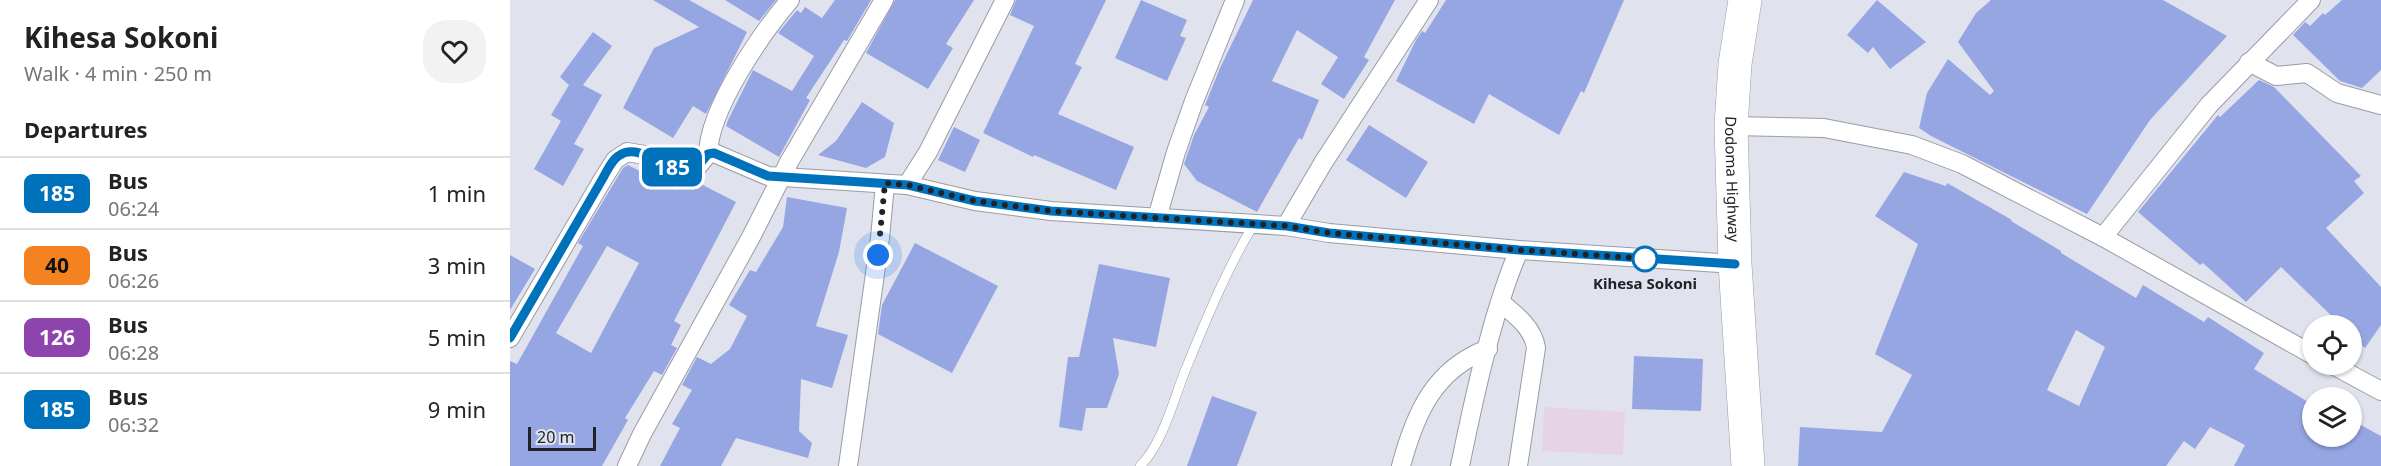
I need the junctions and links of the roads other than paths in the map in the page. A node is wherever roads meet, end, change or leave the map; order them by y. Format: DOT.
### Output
graph roads {
  1 [pos="790,0"];
  2 [pos="884,0"];
  3 [pos="1005,0"];
  4 [pos="1235,0"];
  5 [pos="1429,0"];
  6 [pos="1744,0"];
  7 [pos="2311,0"];
  8 [pos="2249,62"];
  9 [pos="2381,105"];
  10 [pos="1731,126"];
  11 [pos="708,154"];
  12 [pos="784,176"];
  13 [pos="885,183"];
  14 [pos="908,185"];
  15 [pos="1157,218"];
  16 [pos="1254,224"];
  17 [pos="1287,226"];
  18 [pos="2103,237"];
  19 [pos="1519,250"];
  20 [pos="1735,264"];
  21 [pos="1501,303"];
  22 [pos="510,338"];
  23 [pos="1488,349"];
  24 [pos="2302,349"];
  25 [pos="2351,375"];
  26 [pos="2381,391"];
  27 [pos="627,466"];
  28 [pos="848,466"];
  29 [pos="1140,466"];
  30 [pos="1401,466"];
  31 [pos="1460,466"];
  32 [pos="1518,466"];
  33 [pos="1748,466"];
  1 -- 11 [label="street"];
  2 -- 12 [label="street"];
  3 -- 14 [label="street"];
  4 -- 15 [label="street"];
  5 -- 17 [label="street"];
  6 -- 10 [label="highway, Dodoma Highway"];
  7 -- 8 [label="street"];
  8 -- 9 [label="street"];
  8 -- 18 [label="street"];
  10 -- 18 [label="street"];
  10 -- 20 [label="highway, Dodoma Highway"];
  11 -- 12 [label="street"];
  11 -- 22 [label="street"];
  12 -- 13 [label="street"];
  12 -- 27 [label="street"];
  13 -- 14 [label="street"];
  13 -- 28 [label="street"];
  14 -- 15 [label="street"];
  15 -- 16 [label="street"];
  16 -- 17 [label="street"];
  16 -- 29 [label="lane"];
  17 -- 19 [label="street"];
  18 -- 24 [label="street"];
  19 -- 20 [label="street"];
  19 -- 21 [label="street"];
  20 -- 33 [label="highway, Dodoma Highway"];
  21 -- 23 [label="street"];
  21 -- 32 [label="street"];
  23 -- 30 [label="street"];
  23 -- 31 [label="street"];
  25 -- 26 [label="street"];
}
